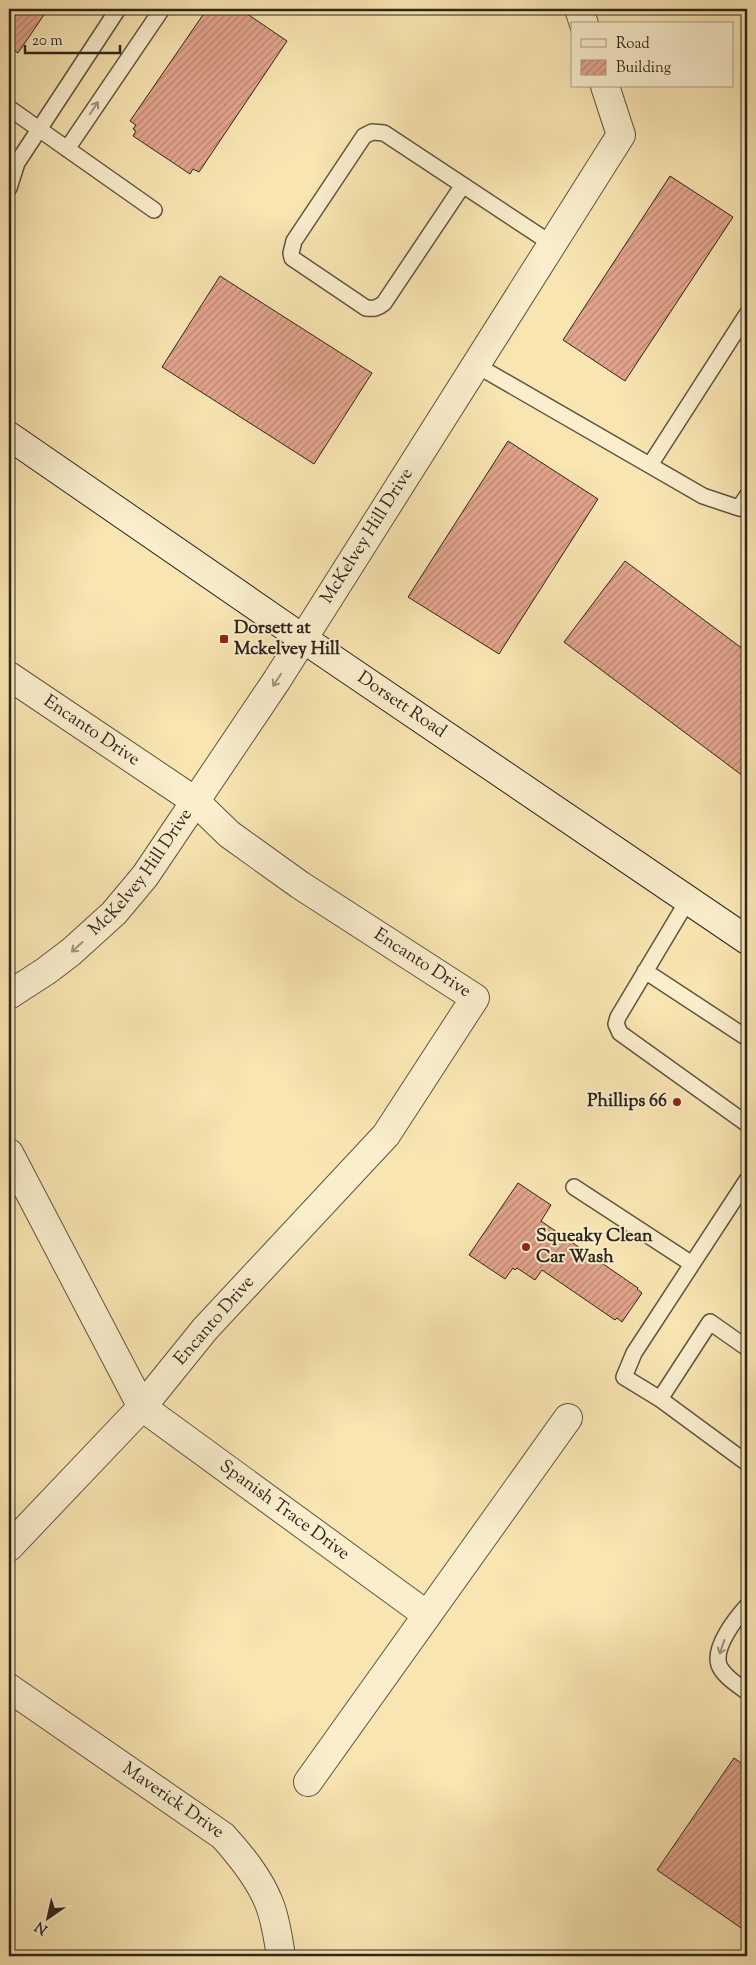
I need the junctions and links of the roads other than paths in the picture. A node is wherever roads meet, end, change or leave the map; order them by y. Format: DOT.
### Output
graph roads {
  1 [pos="118,9"];
  2 [pos="162,9"];
  3 [pos="579,9"];
  4 [pos="583,22"];
  5 [pos="606,88"];
  6 [pos="9,108"];
  7 [pos="38,129"];
  8 [pos="67,149"];
  9 [pos="462,185"];
  10 [pos="9,188"];
  11 [pos="154,210"];
  12 [pos="552,244"];
  13 [pos="747,314"];
  14 [pos="476,365"];
  15 [pos="9,436"];
  16 [pos="650,465"];
  17 [pos="747,496"];
  18 [pos="302,638"];
  19 [pos="9,676"];
  20 [pos="195,801"];
  21 [pos="688,900"];
  22 [pos="747,940"];
  23 [pos="645,971"];
  24 [pos="9,994"];
  25 [pos="747,1038"];
  26 [pos="747,1124"];
  27 [pos="9,1153"];
  28 [pos="747,1180"];
  29 [pos="574,1187"];
  30 [pos="692,1264"];
  31 [pos="747,1348"];
  32 [pos="660,1399"];
  33 [pos="142,1407"];
  34 [pos="568,1418"];
  35 [pos="747,1463"];
  36 [pos="9,1547"];
  37 [pos="747,1606"];
  38 [pos="427,1614"];
  39 [pos="9,1688"];
  40 [pos="747,1692"];
  41 [pos="308,1782"];
  42 [pos="281,1956"];
  1 -- 7 [label="lane"];
  8 -- 2 [label="lane, one-way"];
  3 -- 4 [label="street"];
  5 -- 12 [label="street, McKelvey Hill Drive"];
  6 -- 7 [label="lane"];
  7 -- 8 [label="lane"];
  7 -- 10 [label="lane"];
  8 -- 11 [label="lane"];
  9 -- 9 [label="lane"];
  9 -- 12 [label="lane"];
  12 -- 14 [label="street, McKelvey Hill Drive"];
  13 -- 16 [label="lane"];
  14 -- 16 [label="lane"];
  14 -- 18 [label="street, McKelvey Hill Drive"];
  15 -- 18 [label="street, Dorsett Road"];
  16 -- 17 [label="lane"];
  18 -- 20 [label="street, McKelvey Hill Drive, one-way"];
  18 -- 21 [label="street, Dorsett Road"];
  19 -- 20 [label="street, Encanto Drive"];
  20 -- 24 [label="street, McKelvey Hill Drive, one-way"];
  20 -- 33 [label="street, Encanto Drive"];
  21 -- 22 [label="street, Dorsett Road"];
  21 -- 23 [label="lane"];
  23 -- 25 [label="lane"];
  23 -- 26 [label="lane"];
  27 -- 33 [label="street, Spanish Trace Drive"];
  28 -- 30 [label="lane"];
  29 -- 30 [label="lane"];
  30 -- 32 [label="lane"];
  31 -- 32 [label="lane"];
  32 -- 35 [label="lane"];
  33 -- 36 [label="street"];
  33 -- 38 [label="street, Spanish Trace Drive"];
  34 -- 38 [label="street"];
  37 -- 40 [label="lane, one-way"];
  38 -- 41 [label="street"];
  39 -- 42 [label="street, Maverick Drive"];
}
